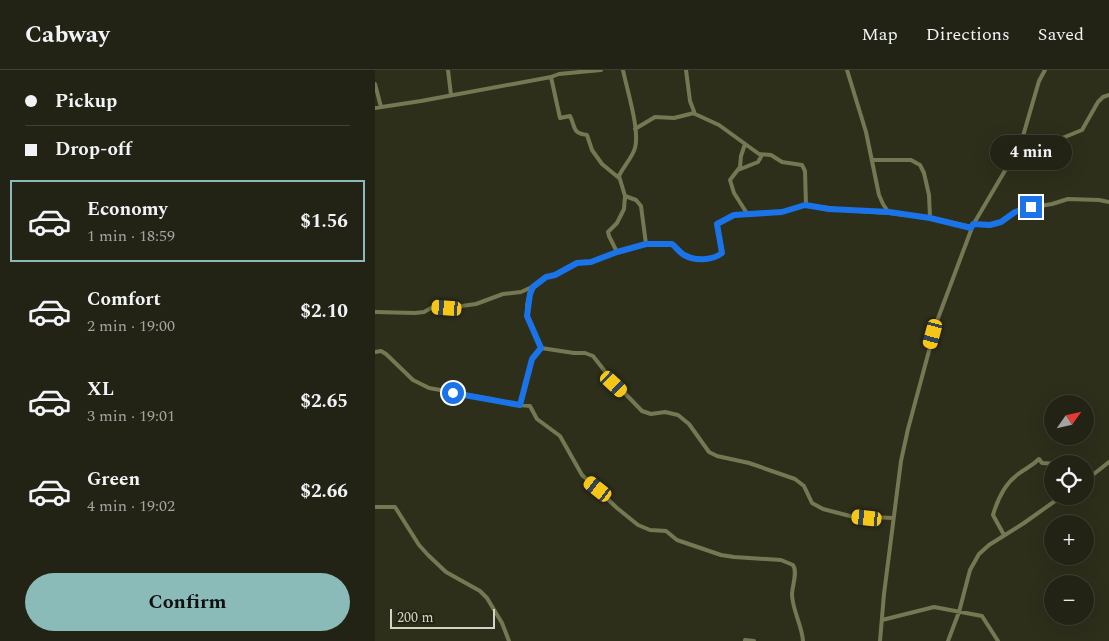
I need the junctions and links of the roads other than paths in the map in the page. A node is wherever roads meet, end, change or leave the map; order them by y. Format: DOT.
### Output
graph roads {
  1 [pos="448,70"];
  2 [pos="601,70"];
  3 [pos="623,70"];
  4 [pos="686,70"];
  5 [pos="847,70"];
  6 [pos="1045,70"];
  7 [pos="551,77"];
  8 [pos="375,84"];
  9 [pos="451,95"];
  10 [pos="1109,95"];
  11 [pos="381,107"];
  12 [pos="375,108"];
  13 [pos="694,113"];
  14 [pos="635,129"];
  15 [pos="745,144"];
  16 [pos="762,155"];
  17 [pos="1013,158"];
  18 [pos="871,160"];
  19 [pos="738,170"];
  20 [pos="619,178"];
  21 [pos="625,196"];
  22 [pos="1109,202"];
  23 [pos="807,205"];
  24 [pos="889,212"];
  25 [pos="748,215"];
  26 [pos="930,218"];
  27 [pos="972,226"];
  28 [pos="646,244"];
  29 [pos="617,252"];
  30 [pos="533,287"];
  31 [pos="375,312"];
  32 [pos="541,348"];
  33 [pos="375,352"];
  34 [pos="520,405"];
  35 [pos="1109,462"];
  36 [pos="1044,463"];
  37 [pos="1094,474"];
  38 [pos="1049,505"];
  39 [pos="375,507"];
  40 [pos="893,518"];
  41 [pos="1004,535"];
  42 [pos="961,606"];
  43 [pos="954,611"];
  44 [pos="959,612"];
  45 [pos="882,620"];
  46 [pos="745,640"];
  47 [pos="509,641"];
  48 [pos="754,641"];
  49 [pos="803,641"];
  50 [pos="880,641"];
  51 [pos="948,641"];
  52 [pos="998,641"];
  1 -- 9 [label="street"];
  2 -- 7 [label="street"];
  3 -- 14 [label="street"];
  4 -- 13 [label="street"];
  5 -- 18 [label="street"];
  6 -- 17 [label="street"];
  7 -- 9 [label="street"];
  7 -- 20 [label="street"];
  8 -- 11 [label="street"];
  9 -- 11 [label="street"];
  10 -- 17 [label="street"];
  11 -- 12 [label="street"];
  13 -- 14 [label="street"];
  13 -- 15 [label="street"];
  14 -- 20 [label="street"];
  15 -- 16 [label="street"];
  15 -- 19 [label="street"];
  16 -- 19 [label="street"];
  16 -- 23 [label="street"];
  17 -- 27 [label="street"];
  18 -- 24 [label="street"];
  18 -- 26 [label="street"];
  19 -- 25 [label="street"];
  20 -- 21 [label="street"];
  21 -- 28 [label="street"];
  21 -- 29 [label="street"];
  22 -- 27 [label="street"];
  23 -- 24 [label="street"];
  23 -- 25 [label="street"];
  24 -- 26 [label="street"];
  25 -- 28 [label="street"];
  26 -- 27 [label="street"];
  27 -- 40 [label="street"];
  28 -- 29 [label="street"];
  29 -- 30 [label="street"];
  30 -- 31 [label="street"];
  30 -- 32 [label="street"];
  32 -- 34 [label="street"];
  32 -- 40 [label="street"];
  33 -- 34 [label="street"];
  34 -- 49 [label="street"];
  35 -- 37 [label="street"];
  36 -- 41 [label="street"];
  38 -- 41 [label="street"];
  39 -- 47 [label="street"];
  40 -- 45 [label="street"];
  41 -- 42 [label="street"];
  42 -- 43 [label="street"];
  42 -- 44 [label="street"];
  43 -- 44 [label="street"];
  43 -- 45 [label="street"];
  44 -- 51 [label="street"];
  44 -- 52 [label="street"];
  45 -- 50 [label="street"];
  46 -- 48 [label="street"];
}
